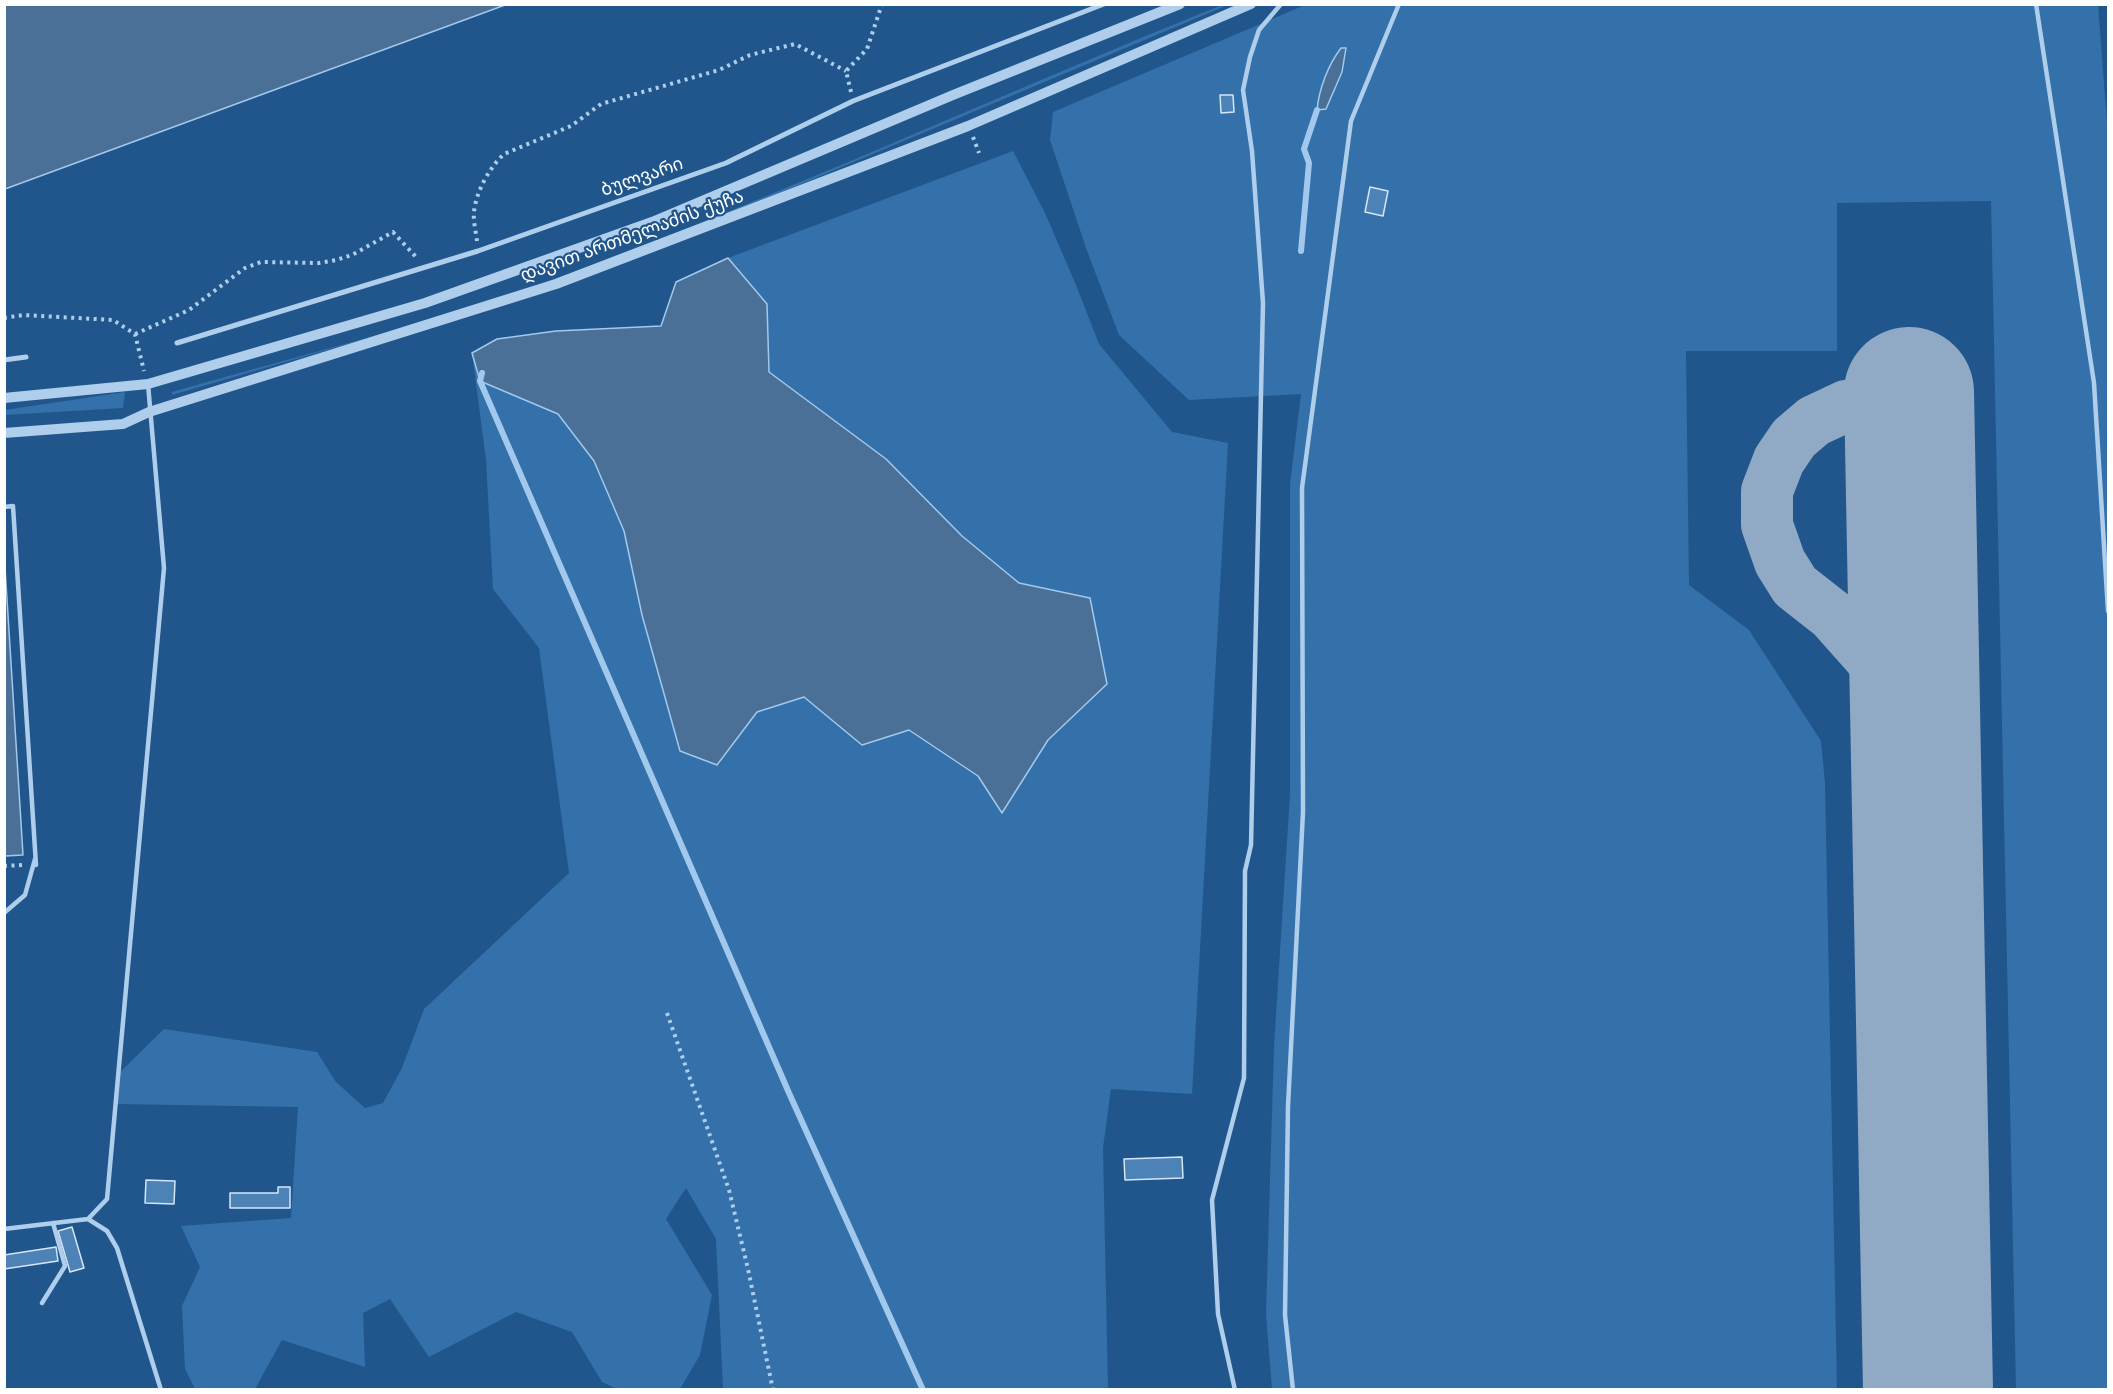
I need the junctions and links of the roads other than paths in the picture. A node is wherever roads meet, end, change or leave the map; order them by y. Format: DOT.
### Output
graph roads {
  1 [pos="1104,4"];
  2 [pos="1180,4"];
  3 [pos="1251,4"];
  4 [pos="1281,4"];
  5 [pos="1399,4"];
  6 [pos="2036,4"];
  7 [pos="177,343"];
  8 [pos="26,357"];
  9 [pos="4,360"];
  10 [pos="148,384"];
  11 [pos="4,398"];
  12 [pos="149,412"];
  13 [pos="4,432"];
  14 [pos="4,507"];
  15 [pos="2109,611"];
  16 [pos="4,914"];
  17 [pos="88,1219"];
  18 [pos="53,1222"];
  19 [pos="4,1229"];
  20 [pos="42,1303"];
  21 [pos="161,1389"];
  22 [pos="1235,1389"];
  23 [pos="1293,1389"];
  1 -- 7 [label="street, ბულვარი"];
  2 -- 10 [label="street, დავით ართმელაძის ქუჩა"];
  3 -- 12 [label="street, დავით ართმელაძის ქუჩა"];
  4 -- 22 [label="lane"];
  5 -- 23 [label="lane"];
  6 -- 15 [label="lane"];
  8 -- 9 [label="street"];
  10 -- 11 [label="street, დავით ართმელაძის ქუჩა"];
  10 -- 12 [label="lane"];
  12 -- 13 [label="street, დავით ართმელაძის ქუჩა"];
  12 -- 17 [label="lane"];
  14 -- 16 [label="lane"];
  17 -- 18 [label="lane"];
  17 -- 21 [label="lane"];
  18 -- 19 [label="lane"];
  18 -- 20 [label="lane"];
}
